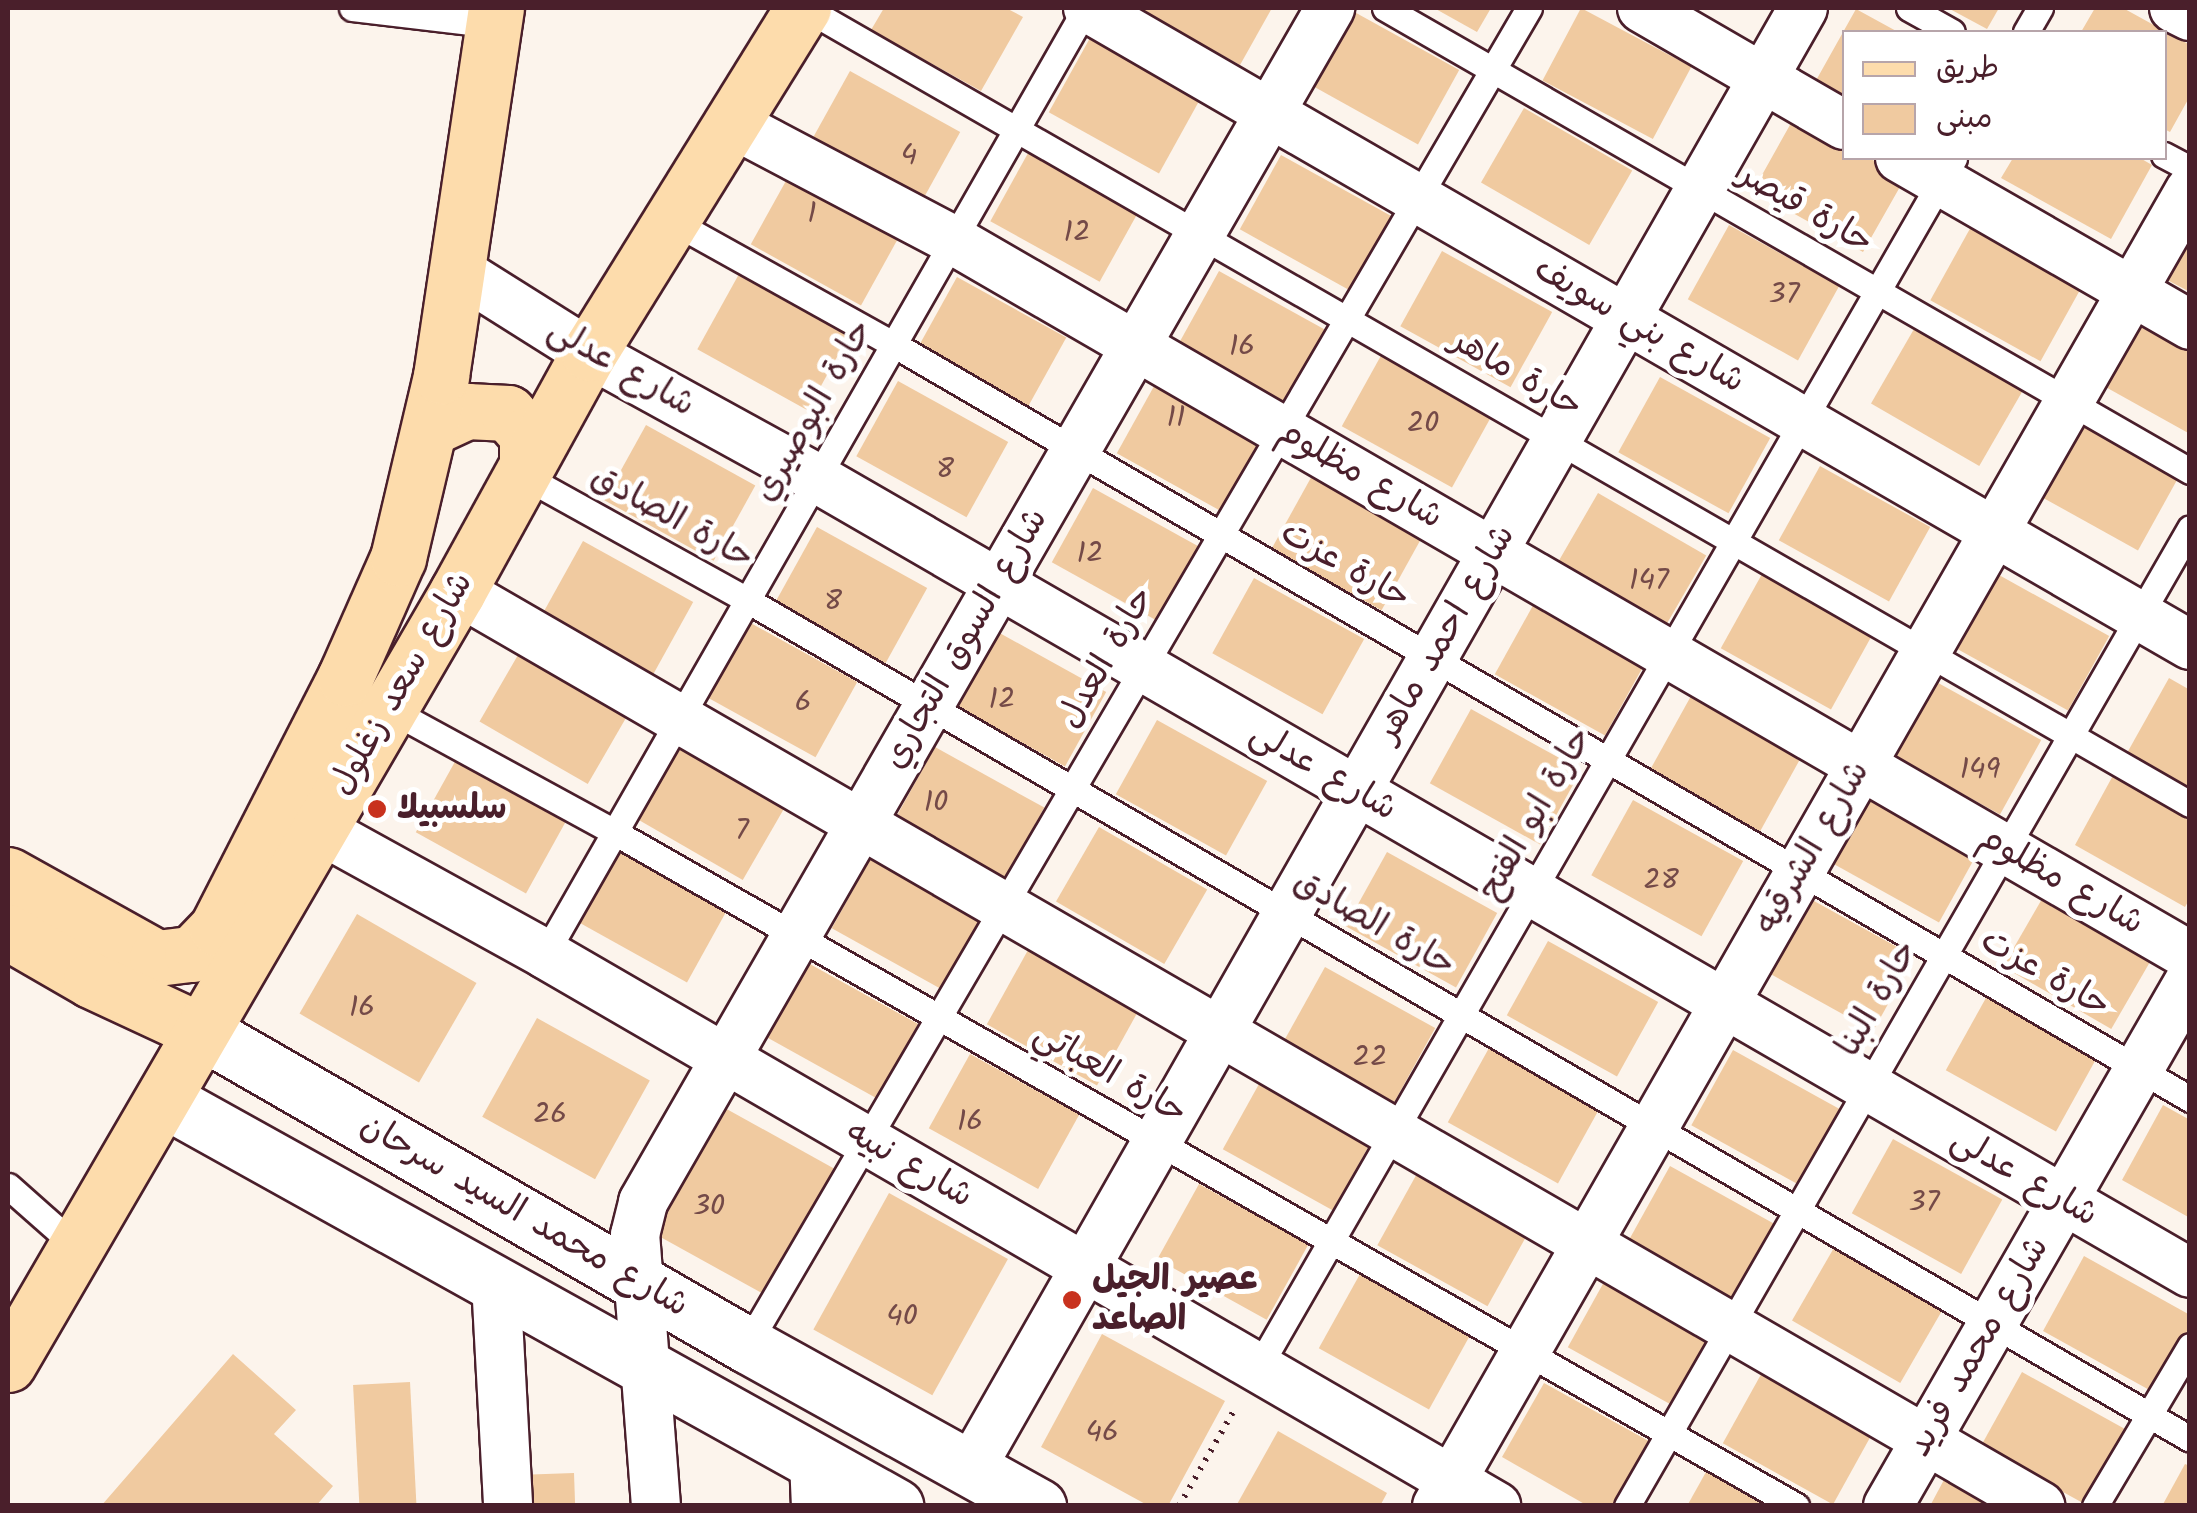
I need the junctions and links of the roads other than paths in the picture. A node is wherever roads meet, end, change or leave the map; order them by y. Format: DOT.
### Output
graph roads {
  1 [pos="352,8"];
  2 [pos="804,8"];
  3 [pos="1087,8"];
  4 [pos="1330,8"];
  5 [pos="1385,8"];
  6 [pos="1529,8"];
  7 [pos="1642,8"];
  8 [pos="1802,8"];
  9 [pos="1908,8"];
  10 [pos="2040,8"];
  11 [pos="2174,8"];
  12 [pos="495,16"];
  13 [pos="2190,16"];
  14 [pos="1948,30"];
  15 [pos="2027,30"];
  16 [pos="1492,70"];
  17 [pos="1763,78"];
  18 [pos="1270,113"];
  19 [pos="733,124"];
  20 [pos="1842,124"];
  21 [pos="1018,126"];
  22 [pos="2167,157"];
  23 [pos="1909,160"];
  24 [pos="1947,169"];
  25 [pos="2190,169"];
  26 [pos="1700,189"];
  27 [pos="2190,190"];
  28 [pos="1417,198"];
  29 [pos="670,220"];
  30 [pos="1201,232"];
  31 [pos="953,240"];
  32 [pos="458,270"];
  33 [pos="1877,292"];
  34 [pos="2131,292"];
  35 [pos="1348,317"];
  36 [pos="1626,319"];
  37 [pos="2190,325"];
  38 [pos="893,344"];
  39 [pos="1135,346"];
  40 [pos="589,353"];
  41 [pos="2068,401"];
  42 [pos="1802,421"];
  43 [pos="430,428"];
  44 [pos="1282,430"];
  45 [pos="1557,438"];
  46 [pos="1075,450"];
  47 [pos="524,468"];
  48 [pos="2190,471"];
  49 [pos="816,478"];
  50 [pos="2190,528"];
  51 [pos="1994,532"];
  52 [pos="1220,534"];
  53 [pos="1734,540"];
  54 [pos="1492,552"];
  55 [pos="998,584"];
  56 [pos="458,591"];
  57 [pos="746,600"];
  58 [pos="2139,616"];
  59 [pos="2190,645"];
  60 [pos="1925,651"];
  61 [pos="1668,654"];
  62 [pos="1432,658"];
  63 [pos="1143,668"];
  64 [pos="928,705"];
  65 [pos="387,708"];
  66 [pos="678,720"];
  67 [pos="2070,735"];
  68 [pos="1608,760"];
  69 [pos="1860,765"];
  70 [pos="1072,789"];
  71 [pos="1356,791"];
  72 [pos="2190,804"];
  73 [pos="859,824"];
  74 [pos="319,829"];
  75 [pos="614,832"];
  76 [pos="2005,849"];
  77 [pos="1800,871"];
  78 [pos="8,875"];
  79 [pos="1532,892"];
  80 [pos="1003,907"];
  81 [pos="1287,914"];
  82 [pos="8,932"];
  83 [pos="796,935"];
  84 [pos="544,954"];
  85 [pos="1943,955"];
  86 [pos="2190,956"];
  87 [pos="2190,980"];
  88 [pos="1724,1004"];
  89 [pos="1460,1015"];
  90 [pos="939,1017"];
  91 [pos="202,1031"];
  92 [pos="1219,1032"];
  93 [pos="725,1058"];
  94 [pos="2138,1069"];
  95 [pos="1868,1087"];
  96 [pos="163,1099"];
  97 [pos="2190,1099"];
  98 [pos="1653,1127"];
  99 [pos="1394,1132"];
  100 [pos="867,1141"];
  101 [pos="1157,1141"];
  102 [pos="8,1186"];
  103 [pos="2063,1200"];
  104 [pos="1797,1210"];
  105 [pos="1332,1240"];
  106 [pos="1586,1244"];
  107 [pos="77,1247"];
  108 [pos="1084,1267"];
  109 [pos="2190,1273"];
  110 [pos="496,1282"];
  111 [pos="638,1282"];
  112 [pos="1992,1324"];
  113 [pos="1730,1326"];
  114 [pos="747,1345"];
  115 [pos="2190,1346"];
  116 [pos="1525,1351"];
  117 [pos="8,1364"];
  118 [pos="1258,1368"];
  119 [pos="648,1371"];
  120 [pos="2149,1415"];
  121 [pos="1669,1433"];
  122 [pos="2190,1439"];
  123 [pos="1925,1440"];
  124 [pos="970,1468"];
  125 [pos="816,1483"];
  126 [pos="1444,1493"];
  127 [pos="508,1506"];
  128 [pos="656,1506"];
  129 [pos="895,1506"];
  130 [pos="1038,1506"];
  131 [pos="1496,1506"];
  132 [pos="1627,1506"];
  133 [pos="1796,1506"];
  134 [pos="1888,1506"];
  135 [pos="2040,1506"];
  136 [pos="2095,1506"];
  1 -- 12 [label="lane"];
  2 -- 19 [label="main road, شارع سعد زغلول"];
  2 -- 21 [label="lane, حارة ماهر"];
  3 -- 18 [label="street, شارع بني سويف"];
  3 -- 21 [label="lane, حارة البوصيري"];
  4 -- 18 [label="street, شارع السوق التجاري"];
  5 -- 16 [label="lane, حارة قيصر"];
  6 -- 16 [label="lane, حارة العدل"];
  7 -- 17 [label="street"];
  8 -- 17 [label="street, شارع احمد ماهر"];
  9 -- 14 [label="lane"];
  10 -- 15 [label="lane"];
  11 -- 13 [label="street"];
  12 -- 32 [label="main road, شارع سعد زغلول"];
  16 -- 26 [label="lane, حارة قيصر"];
  16 -- 28 [label="lane, حارة العدل"];
  17 -- 20 [label="street"];
  17 -- 26 [label="street, شارع احمد ماهر"];
  18 -- 28 [label="street, شارع بني سويف"];
  18 -- 30 [label="street, شارع السوق التجاري"];
  19 -- 29 [label="main road, شارع سعد زغلول"];
  19 -- 31 [label="street, شارع مظلوم"];
  21 -- 30 [label="lane, حارة ماهر"];
  21 -- 31 [label="lane, حارة البوصيري"];
  22 -- 25 [label="lane"];
  23 -- 24 [label="street"];
  24 -- 33 [label="lane, حارة ابو الفتح"];
  24 -- 34 [label="street"];
  26 -- 33 [label="lane, حارة قيصر"];
  26 -- 36 [label="street, شارع احمد ماهر"];
  27 -- 34 [label="street, شارع الشرقيه"];
  28 -- 35 [label="lane, حارة العدل"];
  28 -- 36 [label="street, شارع بني سويف"];
  29 -- 38 [label="lane, حارة عزت"];
  29 -- 40 [label="main road, شارع سعد زغلول"];
  30 -- 35 [label="lane, حارة ماهر"];
  30 -- 39 [label="street, شارع السوق التجاري"];
  31 -- 38 [label="lane, حارة البوصيري"];
  31 -- 39 [label="street, شارع مظلوم"];
  32 -- 40 [label="street, شارع عدلى"];
  32 -- 43 [label="main road, شارع سعد زغلول"];
  33 -- 41 [label="lane, حارة قيصر"];
  33 -- 42 [label="lane, حارة ابو الفتح"];
  34 -- 37 [label="street"];
  34 -- 41 [label="street, شارع الشرقيه"];
  35 -- 44 [label="lane, حارة العدل"];
  35 -- 45 [label="lane, حارة ماهر"];
  36 -- 42 [label="street, شارع بني سويف"];
  36 -- 45 [label="street, شارع احمد ماهر"];
  38 -- 46 [label="lane, حارة عزت"];
  38 -- 49 [label="lane, حارة البوصيري"];
  39 -- 44 [label="street, شارع مظلوم"];
  39 -- 46 [label="street, شارع السوق التجاري"];
  40 -- 47 [label="main road, شارع سعد زغلول"];
  40 -- 49 [label="street, شارع عدلى"];
  41 -- 48 [label="lane, حارة قيصر"];
  41 -- 51 [label="street, شارع الشرقيه"];
  42 -- 51 [label="street, شارع بني سويف"];
  42 -- 53 [label="lane, حارة ابو الفتح"];
  43 -- 47 [label="main road"];
  43 -- 78 [label="main road, شارع سعد زغلول"];
  44 -- 52 [label="lane, حارة العدل"];
  44 -- 54 [label="street, شارع مظلوم"];
  45 -- 53 [label="lane, حارة ماهر"];
  45 -- 54 [label="street, شارع احمد ماهر"];
  46 -- 52 [label="lane, حارة عزت"];
  46 -- 55 [label="street, شارع السوق التجاري"];
  47 -- 56 [label="main road, شارع سعد زغلول"];
  47 -- 57 [label="lane, حارة الصادق"];
  49 -- 55 [label="street, شارع عدلى"];
  49 -- 57 [label="lane, حارة البوصيري"];
  50 -- 58 [label="lane, حارة البنا"];
  51 -- 58 [label="street, شارع بني سويف"];
  51 -- 60 [label="street, شارع الشرقيه"];
  52 -- 62 [label="lane, حارة عزت"];
  52 -- 63 [label="lane, حارة العدل"];
  53 -- 60 [label="lane, حارة ماهر"];
  53 -- 61 [label="lane, حارة ابو الفتح"];
  54 -- 61 [label="street, شارع مظلوم"];
  54 -- 62 [label="street, شارع احمد ماهر"];
  55 -- 63 [label="street, شارع عدلى"];
  55 -- 64 [label="street, شارع السوق التجاري"];
  56 -- 65 [label="main road, شارع سعد زغلول"];
  56 -- 66 [label="street"];
  57 -- 64 [label="lane, حارة الصادق"];
  57 -- 66 [label="lane, حارة البوصيري"];
  58 -- 59 [label="street, شارع بني سويف"];
  58 -- 67 [label="lane, حارة البنا"];
  60 -- 67 [label="lane, حارة ماهر"];
  60 -- 69 [label="street, شارع الشرقيه"];
  61 -- 68 [label="lane, حارة ابو الفتح"];
  61 -- 69 [label="street, شارع مظلوم"];
  62 -- 68 [label="lane, حارة عزت"];
  62 -- 71 [label="street, شارع احمد ماهر"];
  63 -- 70 [label="lane, حارة العدل"];
  63 -- 71 [label="street, شارع عدلى"];
  64 -- 70 [label="lane, حارة الصادق"];
  64 -- 73 [label="street, شارع السوق التجاري"];
  65 -- 74 [label="main road, شارع سعد زغلول"];
  65 -- 75 [label="lane, حارة العباتي"];
  66 -- 73 [label="street"];
  66 -- 75 [label="lane, حارة البوصيري"];
  67 -- 72 [label="lane, حارة ماهر"];
  67 -- 76 [label="lane, حارة البنا"];
  68 -- 77 [label="lane, حارة عزت"];
  68 -- 79 [label="lane, حارة ابو الفتح"];
  69 -- 76 [label="street, شارع مظلوم"];
  69 -- 77 [label="street, شارع الشرقيه"];
  70 -- 80 [label="lane, حارة العدل"];
  70 -- 81 [label="lane, حارة الصادق"];
  71 -- 79 [label="street, شارع عدلى"];
  71 -- 81 [label="street, شارع احمد ماهر"];
  73 -- 80 [label="street"];
  73 -- 83 [label="street, شارع السوق التجاري"];
  74 -- 84 [label="street, شارع نبيه"];
  74 -- 91 [label="main road, شارع سعد زغلول"];
  75 -- 83 [label="lane, حارة العباتي"];
  75 -- 84 [label="lane, حارة البوصيري"];
  76 -- 85 [label="lane, حارة البنا"];
  76 -- 86 [label="street, شارع مظلوم"];
  77 -- 85 [label="lane, حارة عزت"];
  77 -- 88 [label="street, شارع الشرقيه"];
  79 -- 88 [label="street, شارع عدلى"];
  79 -- 89 [label="lane, حارة ابو الفتح"];
  80 -- 90 [label="lane, حارة العدل"];
  80 -- 92 [label="street"];
  81 -- 89 [label="lane, حارة الصادق"];
  81 -- 92 [label="street, شارع احمد ماهر"];
  82 -- 91 [label="main road, شارع محمد السيد سرحان"];
  83 -- 90 [label="lane, حارة العباتي"];
  83 -- 93 [label="street, شارع السوق التجاري"];
  84 -- 93 [label="street, شارع نبيه"];
  85 -- 94 [label="lane, حارة عزت"];
  85 -- 95 [label="lane, حارة البنا"];
  87 -- 94 [label="street, شارع محمد فريد"];
  88 -- 95 [label="street, شارع عدلى"];
  88 -- 98 [label="street, شارع الشرقيه"];
  89 -- 98 [label="lane, حارة الصادق"];
  89 -- 99 [label="lane, حارة ابو الفتح"];
  90 -- 100 [label="lane, حارة العدل"];
  90 -- 101 [label="lane, حارة العباتي"];
  91 -- 96 [label="main road, شارع سعد زغلول"];
  91 -- 111 [label="street, شارع محمد السيد سرحان"];
  92 -- 99 [label="street"];
  92 -- 101 [label="street, شارع احمد ماهر"];
  93 -- 100 [label="street, شارع نبيه"];
  93 -- 111 [label="street, شارع السوق التجاري"];
  94 -- 97 [label="lane, حارة عزت"];
  94 -- 103 [label="street, شارع محمد فريد"];
  95 -- 103 [label="street, شارع عدلى"];
  95 -- 104 [label="lane, حارة البنا"];
  96 -- 107 [label="main road, شارع سعد زغلول"];
  96 -- 110 [label="street, شارع محمد السيد سرحان"];
  98 -- 104 [label="lane, حارة الصادق"];
  98 -- 106 [label="street, شارع الشرقيه"];
  99 -- 105 [label="lane, حارة ابو الفتح"];
  99 -- 106 [label="street"];
  100 -- 108 [label="street, شارع نبيه"];
  100 -- 114 [label="lane, حارة العدل"];
  101 -- 105 [label="lane, حارة العباتي"];
  101 -- 108 [label="street, شارع احمد ماهر"];
  102 -- 107 [label="lane"];
  103 -- 109 [label="street, شارع عدلى"];
  103 -- 112 [label="street, شارع محمد فريد"];
  104 -- 112 [label="lane, حارة الصادق"];
  104 -- 113 [label="lane, حارة البنا"];
  105 -- 116 [label="lane, حارة العباتي"];
  105 -- 118 [label="lane, حارة ابو الفتح"];
  106 -- 113 [label="street"];
  106 -- 116 [label="street, شارع الشرقيه"];
  107 -- 117 [label="main road, شارع سعد زغلول"];
  108 -- 118 [label="street, شارع نبيه"];
  108 -- 124 [label="street, شارع احمد ماهر"];
  110 -- 119 [label="street, شارع محمد السيد سرحان"];
  110 -- 127 [label="street"];
  111 -- 114 [label="street, شارع محمد السيد سرحان"];
  111 -- 119 [label="street, شارع السوق التجاري"];
  112 -- 120 [label="lane, حارة الصادق"];
  112 -- 123 [label="street, شارع محمد فريد"];
  113 -- 121 [label="lane, حارة البنا"];
  113 -- 123 [label="street"];
  114 -- 124 [label="street, شارع محمد السيد سرحان"];
  115 -- 120 [label="lane"];
  116 -- 121 [label="lane, حارة العباتي"];
  116 -- 126 [label="street, شارع الشرقيه"];
  118 -- 126 [label="street, شارع نبيه"];
  119 -- 125 [label="street, شارع محمد السيد سرحان"];
  119 -- 128 [label="street, شارع السوق التجاري"];
  120 -- 122 [label="lane, حارة الصادق"];
  120 -- 136 [label="lane"];
  121 -- 132 [label="lane, حارة البنا"];
  121 -- 133 [label="lane, حارة العباتي"];
  123 -- 134 [label="street, شارع محمد فريد"];
  123 -- 135 [label="street"];
  124 -- 130 [label="street, شارع محمد السيد سرحان"];
  125 -- 129 [label="street, شارع محمد السيد سرحان"];
  126 -- 131 [label="street, شارع نبيه"];
}
